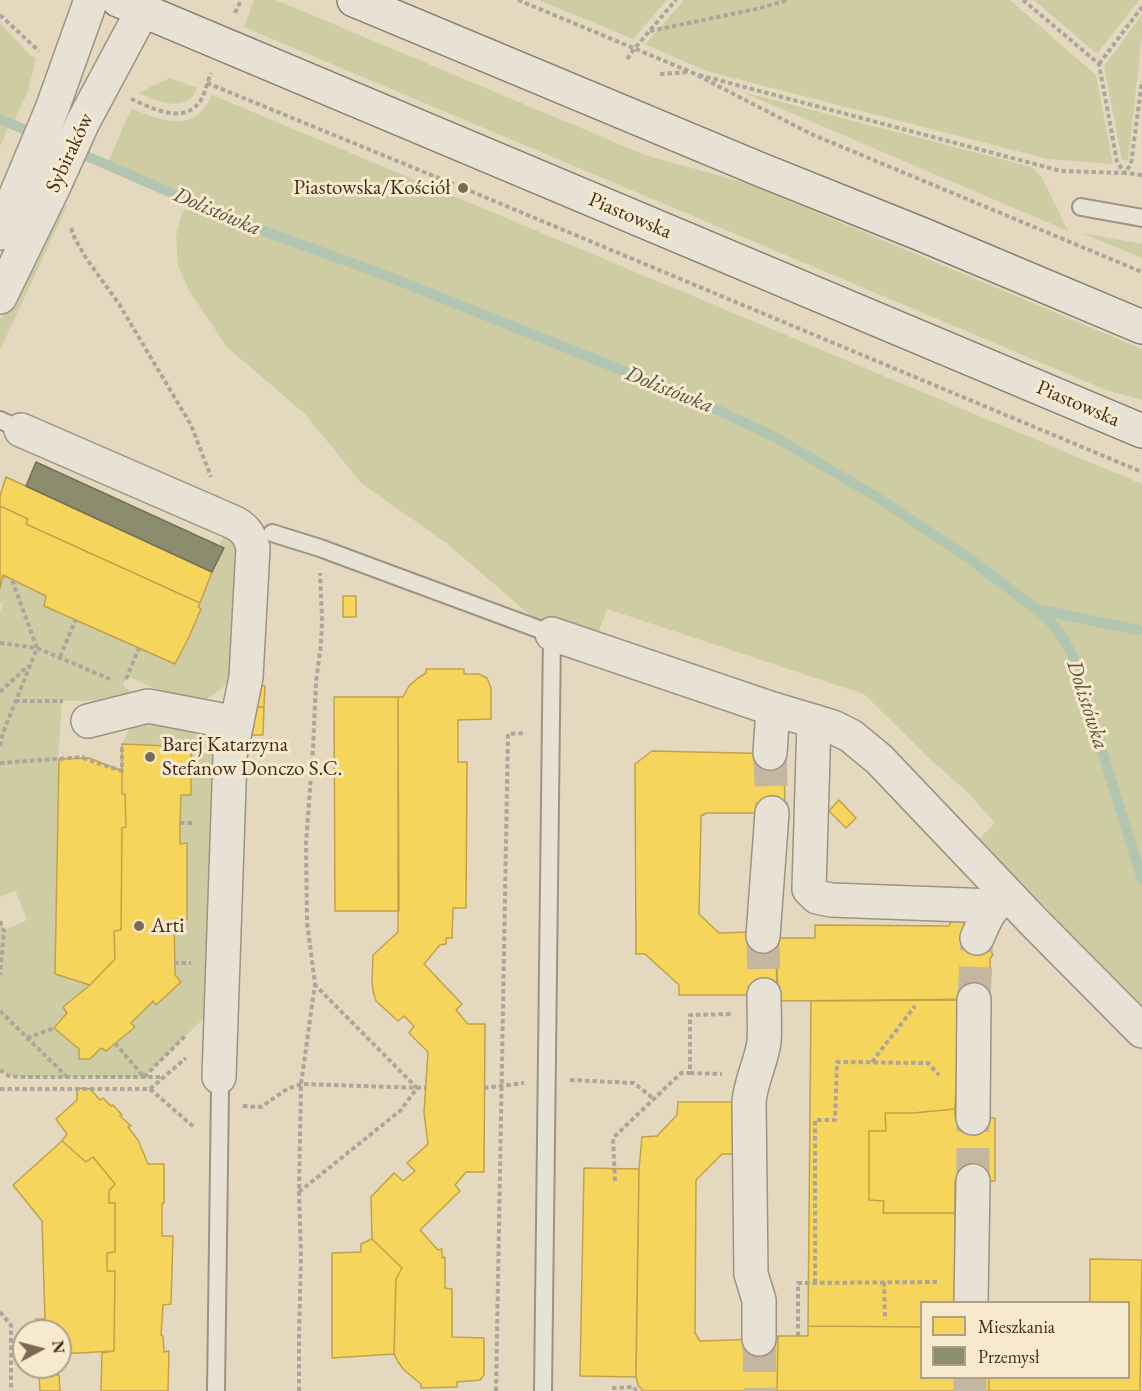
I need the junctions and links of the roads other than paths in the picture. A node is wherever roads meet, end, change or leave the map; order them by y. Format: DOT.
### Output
graph roads {
  1 [pos="91,0"];
  2 [pos="354,0"];
  3 [pos="130,5"];
  4 [pos="1081,207"];
  5 [pos="1142,218"];
  6 [pos="0,233"];
  7 [pos="0,297"];
  8 [pos="1142,327"];
  9 [pos="10,425"];
  10 [pos="1142,431"];
  11 [pos="272,533"];
  12 [pos="552,634"];
  13 [pos="773,709"];
  14 [pos="90,721"];
  15 [pos="814,721"];
  16 [pos="237,723"];
  17 [pos="770,753"];
  18 [pos="772,813"];
  19 [pos="1000,900"];
  20 [pos="763,936"];
  21 [pos="977,938"];
  22 [pos="974,1000"];
  23 [pos="764,1005"];
  24 [pos="1142,1031"];
  25 [pos="219,1090"];
  26 [pos="974,1118"];
  27 [pos="973,1181"];
  28 [pos="959,1292"];
  29 [pos="759,1340"];
  30 [pos="216,1391"];
  31 [pos="543,1391"];
  1 -- 6 [label="street, Sybiraków"];
  2 -- 8 [label="street"];
  3 -- 7 [label="street, Sybiraków"];
  3 -- 10 [label="street, Piastowska"];
  4 -- 5 [label="lane"];
  9 -- 16 [label="street"];
  11 -- 12 [label="lane"];
  12 -- 13 [label="street"];
  12 -- 31 [label="lane"];
  13 -- 15 [label="street"];
  13 -- 17 [label="street"];
  14 -- 16 [label="street"];
  15 -- 19 [label="street"];
  15 -- 19 [label="street"];
  16 -- 25 [label="street"];
  18 -- 20 [label="street"];
  19 -- 21 [label="street"];
  19 -- 24 [label="street"];
  22 -- 26 [label="street"];
  23 -- 29 [label="street"];
  25 -- 30 [label="lane"];
  27 -- 28 [label="street"];
}
